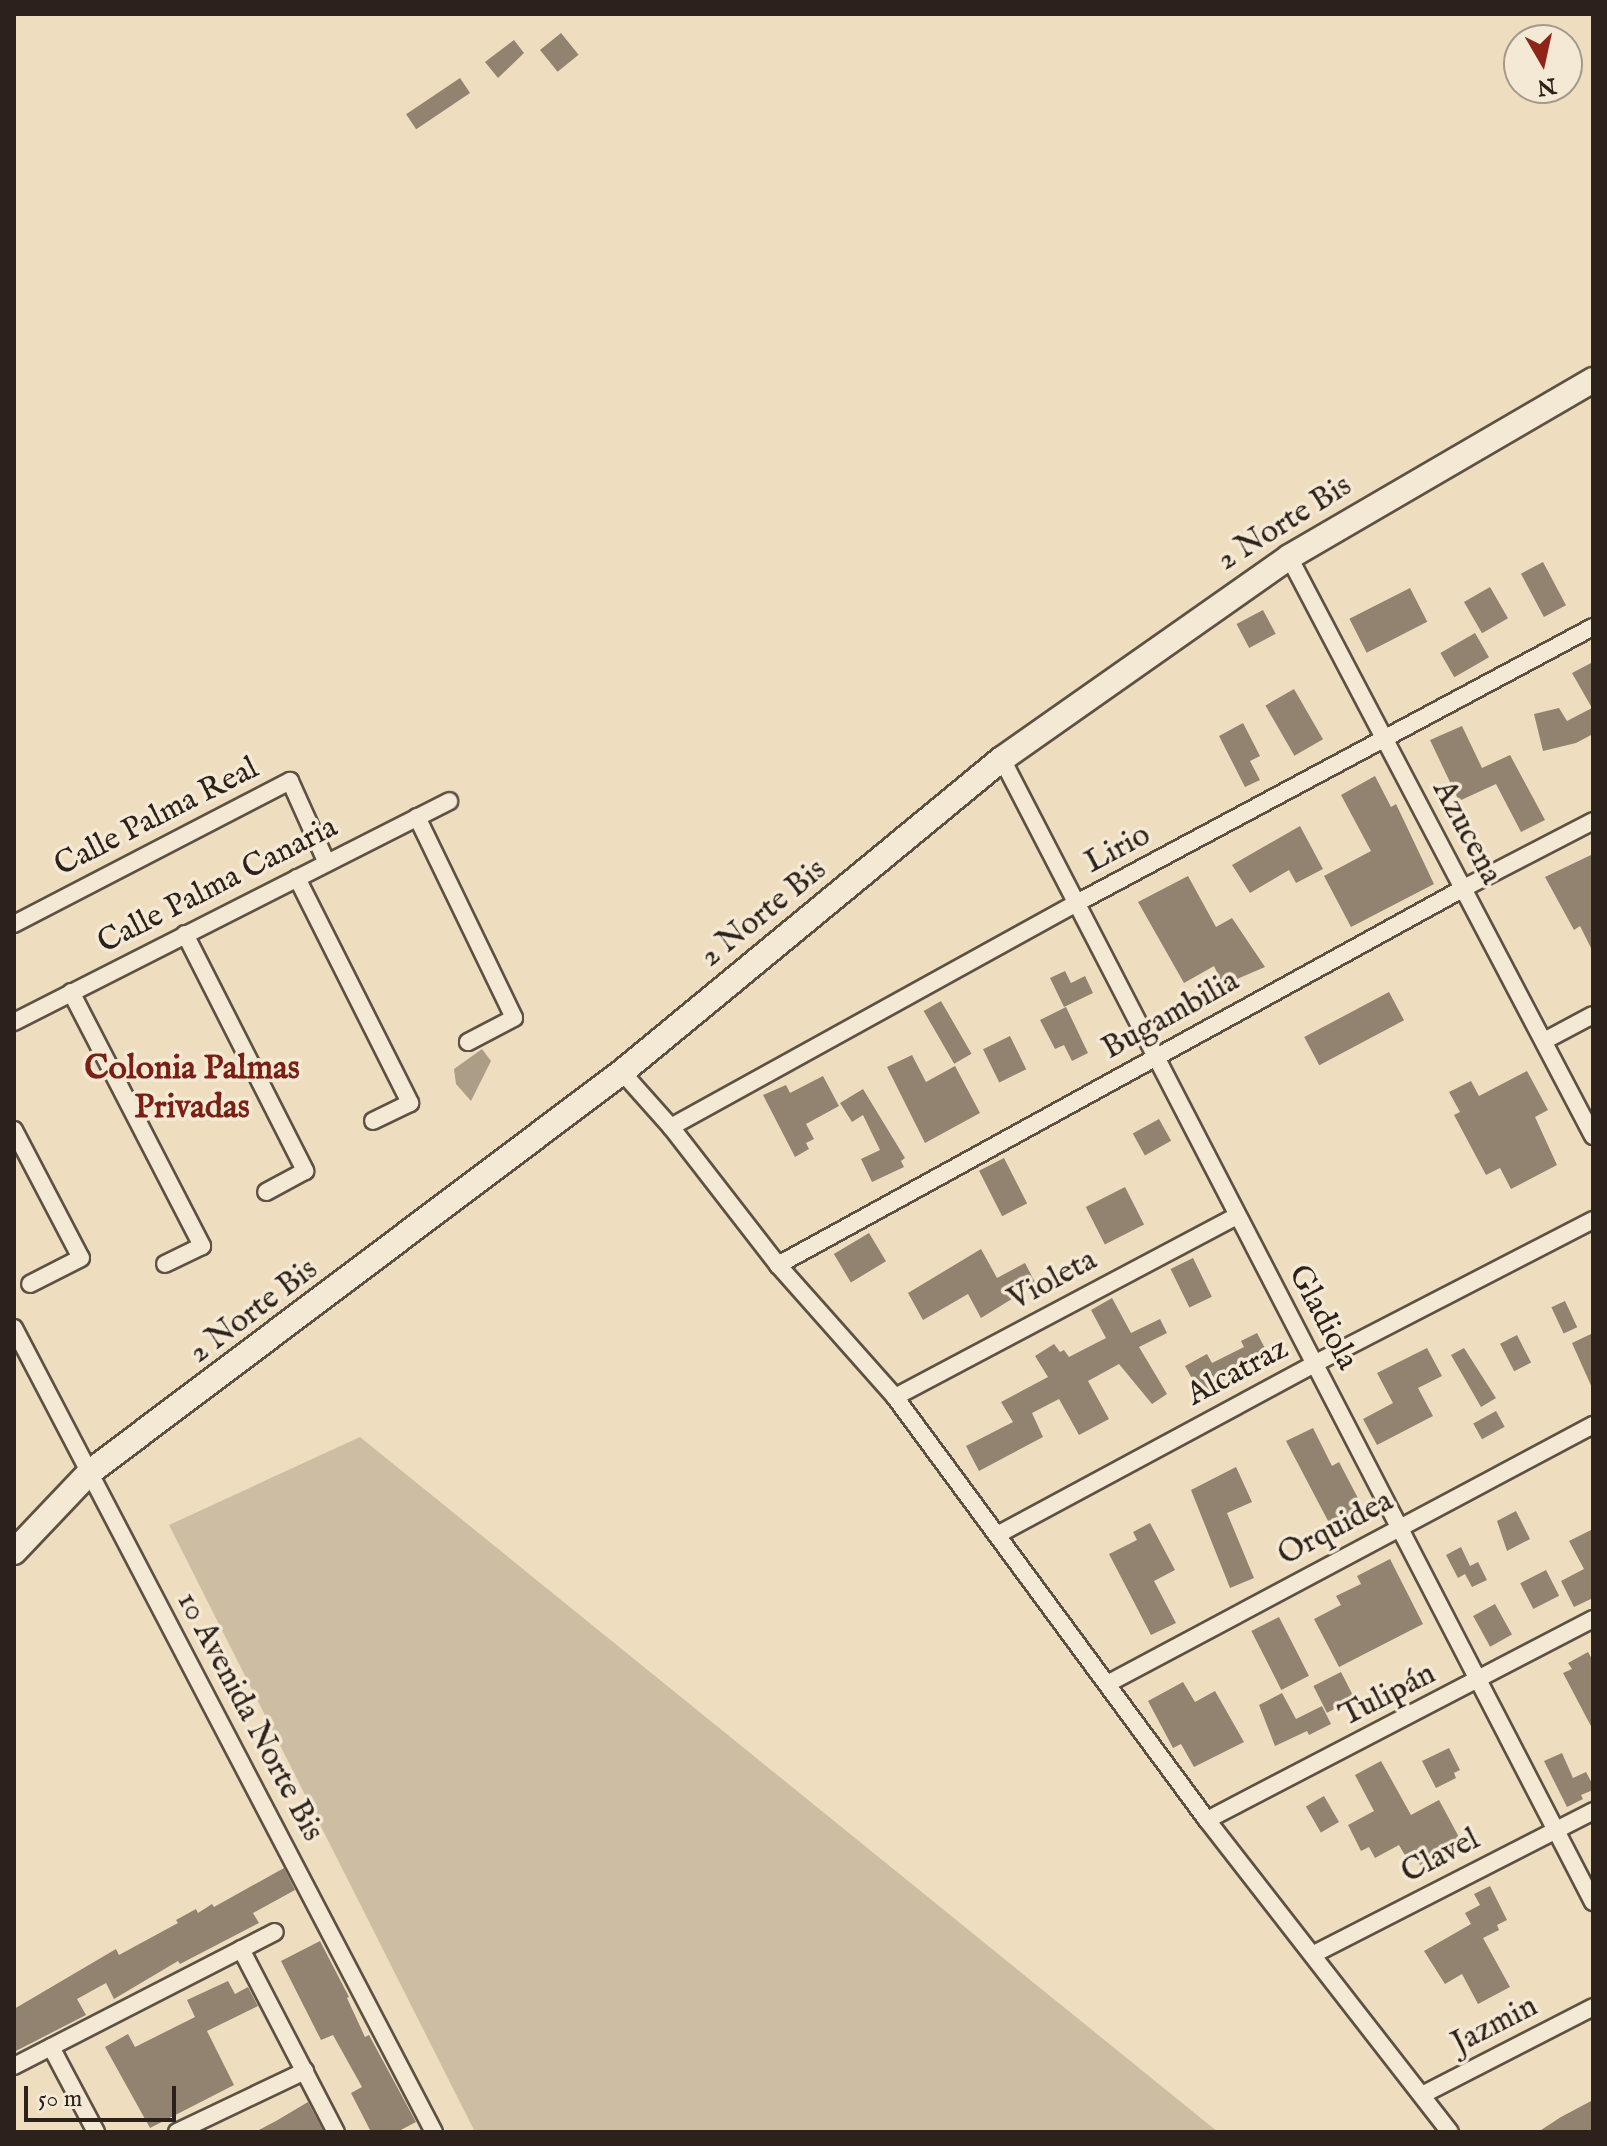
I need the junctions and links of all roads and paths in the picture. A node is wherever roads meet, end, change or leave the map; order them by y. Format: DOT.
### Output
graph roads {
  1 [pos="1593,380"];
  2 [pos="1289,557"];
  3 [pos="1593,627"];
  4 [pos="1385,740"];
  5 [pos="1002,759"];
  6 [pos="449,801"];
  7 [pos="417,817"];
  8 [pos="1593,821"];
  9 [pos="326,861"];
  10 [pos="297,878"];
  11 [pos="1464,888"];
  12 [pos="1075,904"];
  13 [pos="14,924"];
  14 [pos="185,934"];
  15 [pos="71,992"];
  16 [pos="1593,1015"];
  17 [pos="14,1022"];
  18 [pos="1544,1041"];
  19 [pos="468,1042"];
  20 [pos="1155,1057"];
  21 [pos="622,1072"];
  22 [pos="373,1121"];
  23 [pos="671,1127"];
  24 [pos="14,1130"];
  25 [pos="1593,1136"];
  26 [pos="266,1192"];
  27 [pos="1237,1216"];
  28 [pos="1593,1220"];
  29 [pos="165,1264"];
  30 [pos="778,1265"];
  31 [pos="30,1284"];
  32 [pos="14,1328"];
  33 [pos="1314,1364"];
  34 [pos="895,1397"];
  35 [pos="1593,1425"];
  36 [pos="90,1472"];
  37 [pos="1401,1525"];
  38 [pos="997,1535"];
  39 [pos="14,1552"];
  40 [pos="1593,1619"];
  41 [pos="1478,1681"];
  42 [pos="1107,1684"];
  43 [pos="1593,1811"];
  44 [pos="1207,1820"];
  45 [pos="1557,1829"];
  46 [pos="1593,1902"];
  47 [pos="275,1932"];
  48 [pos="241,1949"];
  49 [pos="1314,1954"];
  50 [pos="1593,2007"];
  51 [pos="51,2047"];
  52 [pos="14,2066"];
  53 [pos="305,2071"];
  54 [pos="1422,2095"];
  55 [pos="96,2132"];
  56 [pos="177,2132"];
  57 [pos="336,2132"];
  58 [pos="434,2132"];
  59 [pos="1450,2132"];
  1 -- 2 [label="street, 2 Norte Bis"];
  2 -- 4 [label="street, Azucena"];
  2 -- 5 [label="street, 2 Norte Bis"];
  3 -- 4 [label="street, Lirio"];
  4 -- 11 [label="street, Azucena"];
  4 -- 12 [label="street, Lirio"];
  5 -- 12 [label="street, Gladiola"];
  5 -- 21 [label="street, 2 Norte Bis"];
  6 -- 7 [label="street, Calle Palma Canaria"];
  7 -- 9 [label="street, Calle Palma Canaria"];
  7 -- 19 [label="street"];
  8 -- 11 [label="street, Bugambilia"];
  9 -- 10 [label="street, Calle Palma Canaria"];
  9 -- 13 [label="street, Calle Palma Real"];
  10 -- 14 [label="street, Calle Palma Canaria"];
  10 -- 22 [label="street"];
  11 -- 18 [label="street, Azucena"];
  11 -- 20 [label="street, Bugambilia"];
  12 -- 20 [label="street, Gladiola"];
  12 -- 23 [label="street, Lirio"];
  14 -- 15 [label="street, Calle Palma Canaria"];
  14 -- 26 [label="street"];
  15 -- 17 [label="street, Calle Palma Canaria"];
  15 -- 29 [label="street"];
  16 -- 18 [label="street"];
  18 -- 25 [label="street, Azucena"];
  20 -- 27 [label="street, Gladiola"];
  20 -- 30 [label="street, Bugambilia"];
  21 -- 23 [label="street"];
  21 -- 36 [label="street, 2 Norte Bis"];
  23 -- 30 [label="street"];
  24 -- 31 [label="street"];
  27 -- 33 [label="street, Gladiola"];
  27 -- 34 [label="street, Violeta"];
  28 -- 33 [label="street, Alcatraz"];
  30 -- 34 [label="street"];
  32 -- 36 [label="street, 10 Avenida Norte Bis"];
  33 -- 37 [label="street, Gladiola"];
  33 -- 38 [label="street, Alcatraz"];
  34 -- 38 [label="street"];
  35 -- 37 [label="street, Orquidea"];
  36 -- 39 [label="street, 2 Norte Bis"];
  36 -- 58 [label="street, 10 Avenida Norte Bis"];
  37 -- 41 [label="street, Gladiola"];
  37 -- 42 [label="street, Orquidea"];
  38 -- 42 [label="street"];
  40 -- 41 [label="street, Tulipán"];
  41 -- 44 [label="street, Tulipán"];
  41 -- 45 [label="street, Gladiola"];
  42 -- 44 [label="street"];
  43 -- 45 [label="street, Clavel"];
  44 -- 49 [label="street"];
  45 -- 46 [label="street, Gladiola"];
  45 -- 49 [label="street, Clavel"];
  47 -- 48 [label="street"];
  48 -- 51 [label="street"];
  48 -- 53 [label="street"];
  49 -- 54 [label="street"];
  50 -- 54 [label="street, Jazmin"];
  51 -- 52 [label="street"];
  51 -- 55 [label="street"];
  53 -- 56 [label="street"];
  53 -- 57 [label="street"];
  54 -- 59 [label="street"];
}
